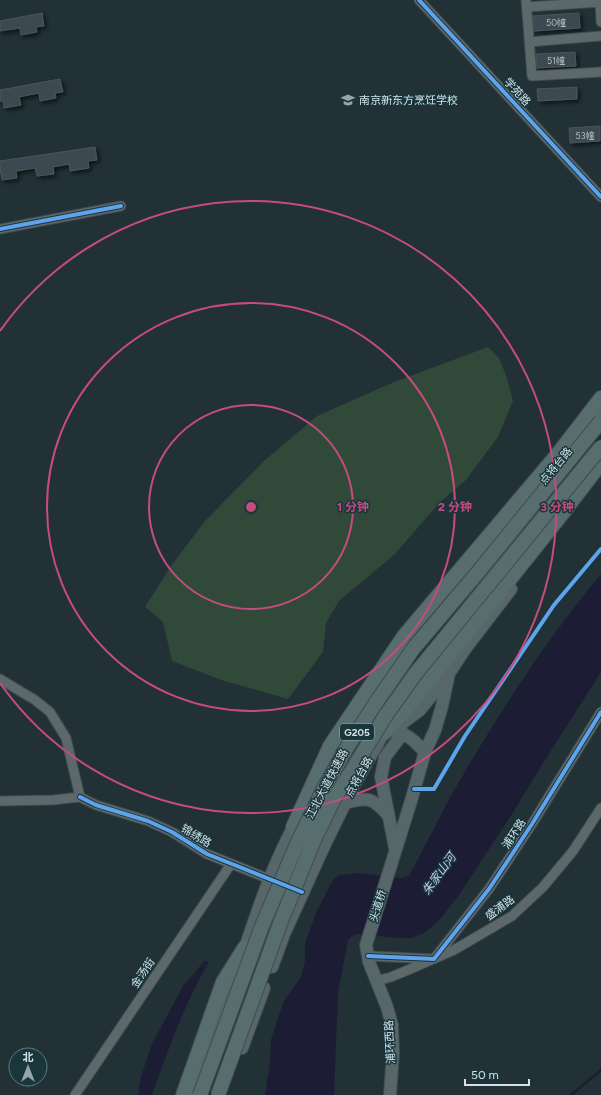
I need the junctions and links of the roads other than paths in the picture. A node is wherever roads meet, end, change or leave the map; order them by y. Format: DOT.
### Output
graph roads {
  1 [pos="419,0"];
  2 [pos="600,1"];
  3 [pos="526,4"];
  4 [pos="601,22"];
  5 [pos="601,36"];
  6 [pos="529,42"];
  7 [pos="601,72"];
  8 [pos="601,197"];
  9 [pos="121,206"];
  10 [pos="0,228"];
  11 [pos="601,398"];
  12 [pos="601,411"];
  13 [pos="601,421"];
  14 [pos="601,447"];
  15 [pos="601,463"];
  16 [pos="601,471"];
  17 [pos="448,675"];
  18 [pos="0,679"];
  19 [pos="601,712"];
  20 [pos="403,733"];
  21 [pos="383,734"];
  22 [pos="425,752"];
  23 [pos="80,797"];
  24 [pos="0,801"];
  25 [pos="345,803"];
  26 [pos="601,808"];
  27 [pos="389,816"];
  28 [pos="293,827"];
  29 [pos="395,852"];
  30 [pos="231,864"];
  31 [pos="270,878"];
  32 [pos="302,892"];
  33 [pos="245,947"];
  34 [pos="367,950"];
  35 [pos="434,959"];
  36 [pos="376,981"];
  37 [pos="75,1095"];
  38 [pos="183,1095"];
  39 [pos="192,1095"];
  40 [pos="200,1095"];
  41 [pos="218,1095"];
  42 [pos="224,1095"];
  43 [pos="390,1095"];
  1 -- 8 [label="street, 学苑路"];
  2 -- 3 [label="street"];
  2 -- 4 [label="street"];
  3 -- 6 [label="street"];
  5 -- 6 [label="street"];
  6 -- 7 [label="street"];
  9 -- 10 [label="street"];
  11 -- 28 [label="highway"];
  12 -- 28 [label="main road, 点将台路"];
  13 -- 40 [label="highway, 江北大道快速路 / G205, bridge"];
  14 -- 41 [label="highway, 江北大道快速路 / G205, bridge"];
  15 -- 21 [label="highway"];
  16 -- 17 [label="main road"];
  17 -- 21 [label="main road"];
  17 -- 22 [label="main road, 头道桥"];
  18 -- 23 [label="street"];
  19 -- 35 [label="street, 浦环路"];
  20 -- 21 [label="main road"];
  20 -- 22 [label="main road"];
  20 -- 27 [label="main road"];
  21 -- 25 [label="main road, 点将台路"];
  22 -- 29 [label="main road, 头道桥"];
  23 -- 24 [label="street"];
  23 -- 30 [label="street, 锦绣路"];
  25 -- 27 [label="main road"];
  25 -- 32 [label="main road, 点将台路"];
  26 -- 35 [label="street, 盛浦路"];
  27 -- 29 [label="main road"];
  28 -- 31 [label="main road, 点将台路"];
  29 -- 34 [label="main road, 头道桥"];
  30 -- 31 [label="street, 锦绣路"];
  30 -- 37 [label="street, 金汤街"];
  31 -- 32 [label="street, 锦绣路"];
  31 -- 33 [label="main road, 点将台路"];
  32 -- 42 [label="main road, 点将台路"];
  33 -- 38 [label="highway"];
  33 -- 39 [label="main road"];
  34 -- 35 [label="street"];
  34 -- 36 [label="main road, 浦环西路"];
  35 -- 36 [label="street, 盛浦路"];
  36 -- 43 [label="main road, 浦环西路"];
}
